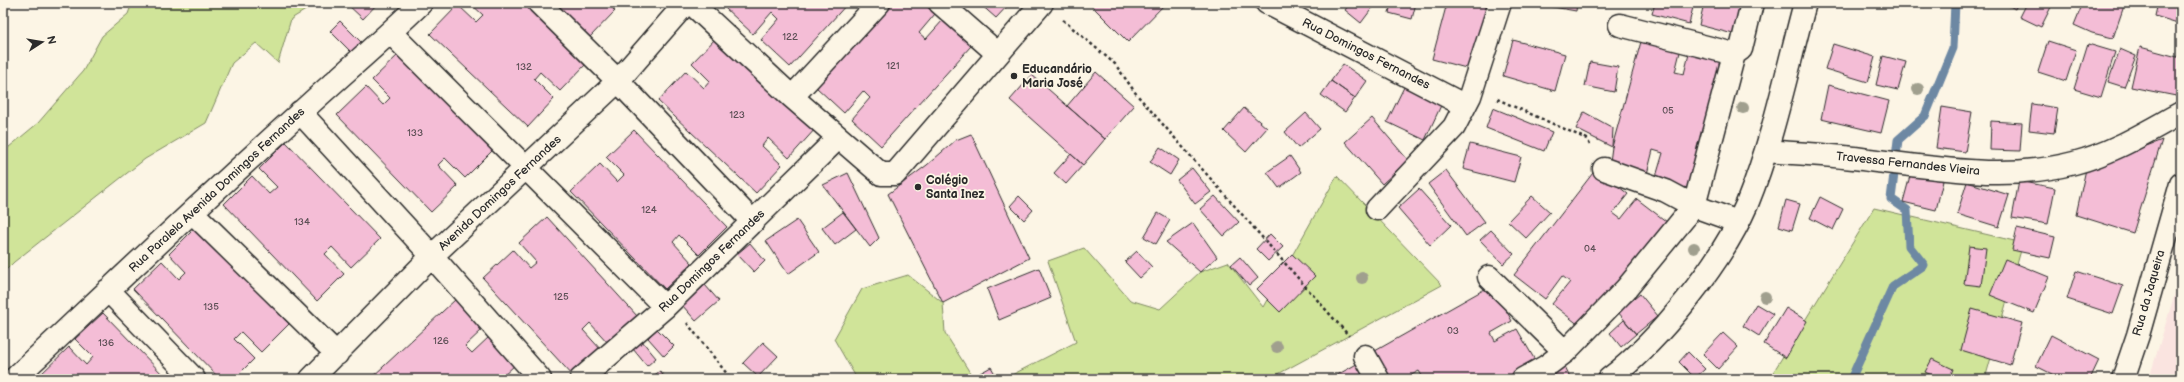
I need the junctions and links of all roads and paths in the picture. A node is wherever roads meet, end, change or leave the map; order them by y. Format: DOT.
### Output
graph roads {
  1 [pos="421,3"];
  2 [pos="540,3"];
  3 [pos="686,3"];
  4 [pos="691,3"];
  5 [pos="879,3"];
  6 [pos="940,3"];
  7 [pos="1042,3"];
  8 [pos="1267,3"];
  9 [pos="1500,3"];
  10 [pos="1752,3"];
  11 [pos="1804,3"];
  12 [pos="1061,18"];
  13 [pos="1620,25"];
  14 [pos="391,33"];
  15 [pos="997,53"];
  16 [pos="1734,54"];
  17 [pos="618,81"];
  18 [pos="792,97"];
  19 [pos="1466,102"];
  20 [pos="300,112"];
  21 [pos="2181,113"];
  22 [pos="838,138"];
  23 [pos="1766,151"];
  24 [pos="526,169"];
  25 [pos="1604,169"];
  26 [pos="2181,184"];
  27 [pos="1694,206"];
  28 [pos="1377,209"];
  29 [pos="192,212"];
  30 [pos="753,222"];
  31 [pos="1738,222"];
  32 [pos="432,256"];
  33 [pos="1489,277"];
  34 [pos="108,290"];
  35 [pos="665,307"];
  36 [pos="1565,352"];
  37 [pos="337,354"];
  38 [pos="1365,356"];
  39 [pos="14,379"];
  40 [pos="194,379"];
  41 [pos="311,379"];
  42 [pos="540,379"];
  43 [pos="582,379"];
  44 [pos="731,379"];
  45 [pos="1378,379"];
  46 [pos="1523,379"];
  47 [pos="1609,379"];
  48 [pos="2123,379"];
  1 -- 14 [label="street, Rua Paralela Avenida Domingos Fernandes"];
  2 -- 17 [label="street"];
  3 -- 17 [label="street, Avenida Domingos Fernandes"];
  4 -- 18 [label="street"];
  5 -- 18 [label="street"];
  6 -- 15 [label="street"];
  7 -- 15 [label="street"];
  8 -- 19 [label="street, Rua Domingos Fernandes"];
  9 -- 19 [label="street"];
  10 -- 16 [label="street"];
  11 -- 23 [label="street"];
  12 -- 38 [label="path"];
  13 -- 16 [label="street"];
  14 -- 20 [label="street, Rua Paralela Avenida Domingos Fernandes"];
  14 -- 24 [label="street"];
  15 -- 22 [label="street"];
  16 -- 27 [label="street"];
  17 -- 24 [label="street, Avenida Domingos Fernandes"];
  17 -- 30 [label="street"];
  18 -- 22 [label="street"];
  19 -- 25 [label="path"];
  19 -- 28 [label="street"];
  20 -- 29 [label="street, Rua Paralela Avenida Domingos Fernandes"];
  20 -- 32 [label="street"];
  21 -- 23 [label="street, Travessa Fernandes Vieira"];
  22 -- 30 [label="street, Rua Domingos Fernandes"];
  23 -- 31 [label="street"];
  24 -- 32 [label="street, Avenida Domingos Fernandes"];
  24 -- 35 [label="street"];
  25 -- 27 [label="street"];
  26 -- 48 [label="street, Rua da Jaqueira"];
  27 -- 31 [label="street"];
  27 -- 36 [label="street"];
  29 -- 34 [label="street, Rua Paralela Avenida Domingos Fernandes"];
  29 -- 37 [label="street"];
  30 -- 35 [label="street, Rua Domingos Fernandes"];
  31 -- 47 [label="street"];
  32 -- 37 [label="street, Avenida Domingos Fernandes"];
  32 -- 42 [label="street"];
  33 -- 36 [label="street"];
  34 -- 39 [label="street, Rua Paralela Avenida Domingos Fernandes"];
  34 -- 40 [label="street"];
  35 -- 43 [label="street, Rua Domingos Fernandes"];
  35 -- 44 [label="path"];
  36 -- 46 [label="street"];
  37 -- 41 [label="street, Avenida Domingos Fernandes"];
  38 -- 45 [label="street"];
}
